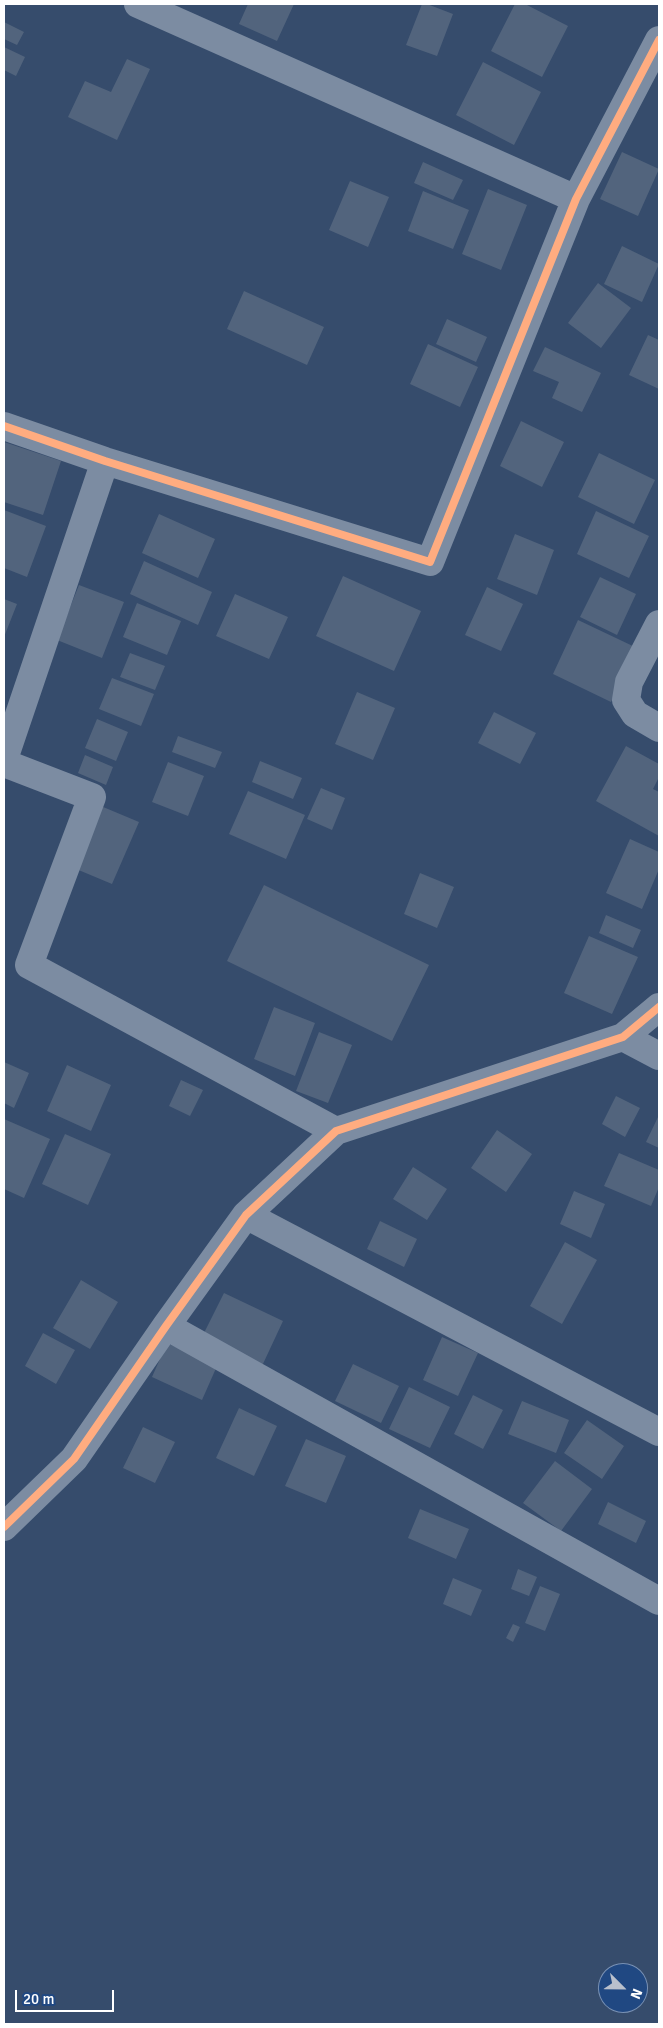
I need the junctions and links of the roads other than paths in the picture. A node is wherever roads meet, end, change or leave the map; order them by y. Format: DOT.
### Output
graph roads {
  1 [pos="138,4"];
  2 [pos="659,40"];
  3 [pos="652,70"];
  4 [pos="576,199"];
  5 [pos="4,426"];
  6 [pos="106,461"];
  7 [pos="659,624"];
  8 [pos="659,728"];
  9 [pos="4,759"];
  10 [pos="4,762"];
  11 [pos="659,1007"];
  12 [pos="623,1037"];
  13 [pos="659,1056"];
  14 [pos="336,1131"];
  15 [pos="246,1215"];
  16 [pos="166,1326"];
  17 [pos="659,1432"];
  18 [pos="4,1527"];
  19 [pos="659,1601"];
  1 -- 4 [label="street"];
  2 -- 3 [label="street"];
  3 -- 4 [label="street"];
  4 -- 6 [label="street"];
  5 -- 6 [label="street"];
  6 -- 9 [label="street"];
  7 -- 8 [label="street"];
  10 -- 14 [label="street"];
  11 -- 12 [label="street"];
  12 -- 13 [label="street"];
  12 -- 14 [label="street"];
  14 -- 15 [label="street"];
  15 -- 16 [label="street"];
  15 -- 17 [label="street"];
  16 -- 18 [label="street"];
  16 -- 19 [label="street"];
}
